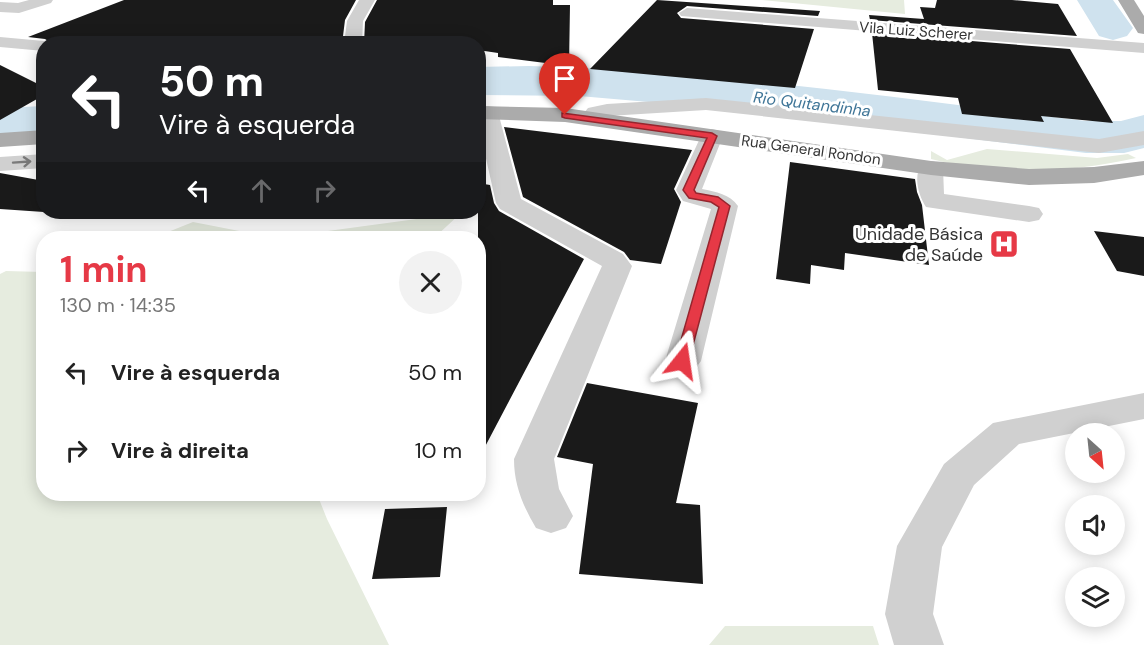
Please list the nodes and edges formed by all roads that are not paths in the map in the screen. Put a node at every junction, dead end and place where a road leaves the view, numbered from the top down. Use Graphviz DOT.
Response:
graph roads {
  1 [pos="45,0"];
  2 [pos="367,0"];
  3 [pos="1126,0"];
  4 [pos="0,7"];
  5 [pos="687,13"];
  6 [pos="1144,29"];
  7 [pos="354,36"];
  8 [pos="0,42"];
  9 [pos="36,45"];
  10 [pos="1144,48"];
  11 [pos="486,112"];
  12 [pos="590,119"];
  13 [pos="486,122"];
  14 [pos="712,136"];
  15 [pos="36,138"];
  16 [pos="1144,138"];
  17 [pos="0,140"];
  18 [pos="36,162"];
  19 [pos="0,164"];
  20 [pos="931,168"];
  21 [pos="1144,168"];
  22 [pos="1029,214"];
  23 [pos="682,361"];
  24 [pos="1144,406"];
  25 [pos="551,516"];
  26 [pos="919,645"];
  1 -- 4 [label="street"];
  2 -- 7 [label="street"];
  3 -- 6 [label="main road"];
  5 -- 10 [label="street, Vila Luiz Scherer"];
  8 -- 9 [label="street"];
  11 -- 12 [label="main road, Rua General Rondon"];
  12 -- 14 [label="main road, Rua General Rondon"];
  12 -- 16 [label="street"];
  13 -- 25 [label="street"];
  14 -- 20 [label="main road, Rua General Rondon"];
  14 -- 23 [label="street"];
  15 -- 17 [label="main road"];
  19 -- 18 [label="street, one-way"];
  20 -- 21 [label="main road, Rua General Rondon"];
  20 -- 22 [label="street"];
  24 -- 26 [label="street"];
}
